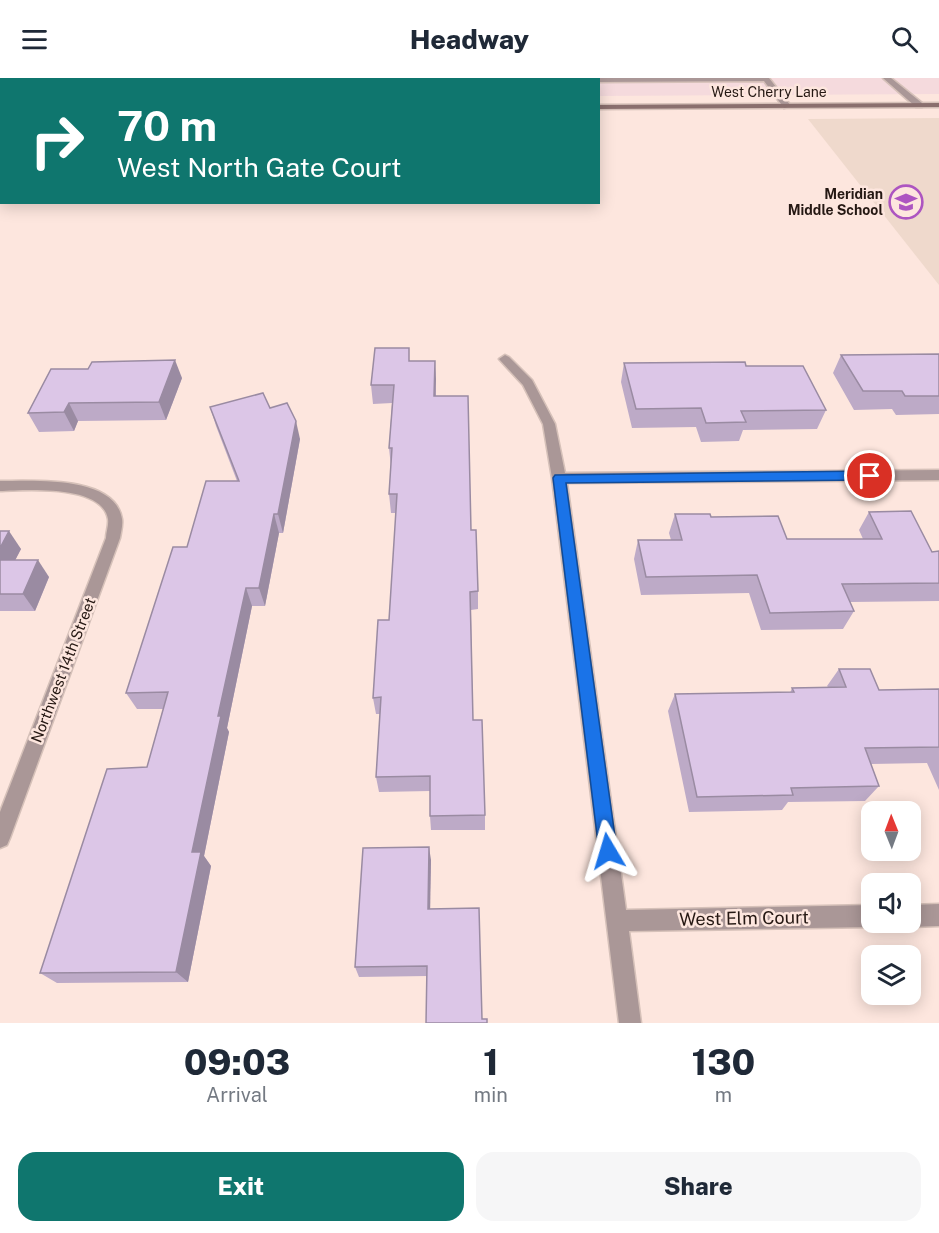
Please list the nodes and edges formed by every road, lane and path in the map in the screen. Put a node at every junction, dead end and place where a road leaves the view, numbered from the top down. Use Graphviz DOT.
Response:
graph roads {
  1 [pos="887,78"];
  2 [pos="690,79"];
  3 [pos="766,79"];
  4 [pos="600,80"];
  5 [pos="919,105"];
  6 [pos="939,105"];
  7 [pos="787,106"];
  8 [pos="600,107"];
  9 [pos="505,359"];
  10 [pos="939,475"];
  11 [pos="559,478"];
  12 [pos="0,486"];
  13 [pos="0,838"];
  14 [pos="939,915"];
  15 [pos="861,916"];
  16 [pos="921,916"];
  17 [pos="617,921"];
  18 [pos="630,1023"];
  1 -- 5 [label="street"];
  2 -- 3 [label="street"];
  2 -- 4 [label="street"];
  3 -- 7 [label="street"];
  5 -- 6 [label="main road, West Cherry Lane"];
  5 -- 7 [label="main road, West Cherry Lane"];
  7 -- 8 [label="main road, West Cherry Lane"];
  9 -- 11 [label="street"];
  10 -- 11 [label="street"];
  11 -- 17 [label="street"];
  12 -- 13 [label="street, Northwest 14th Street"];
  14 -- 16 [label="street"];
  15 -- 17 [label="street, West Elm Court"];
  17 -- 18 [label="street"];
}
